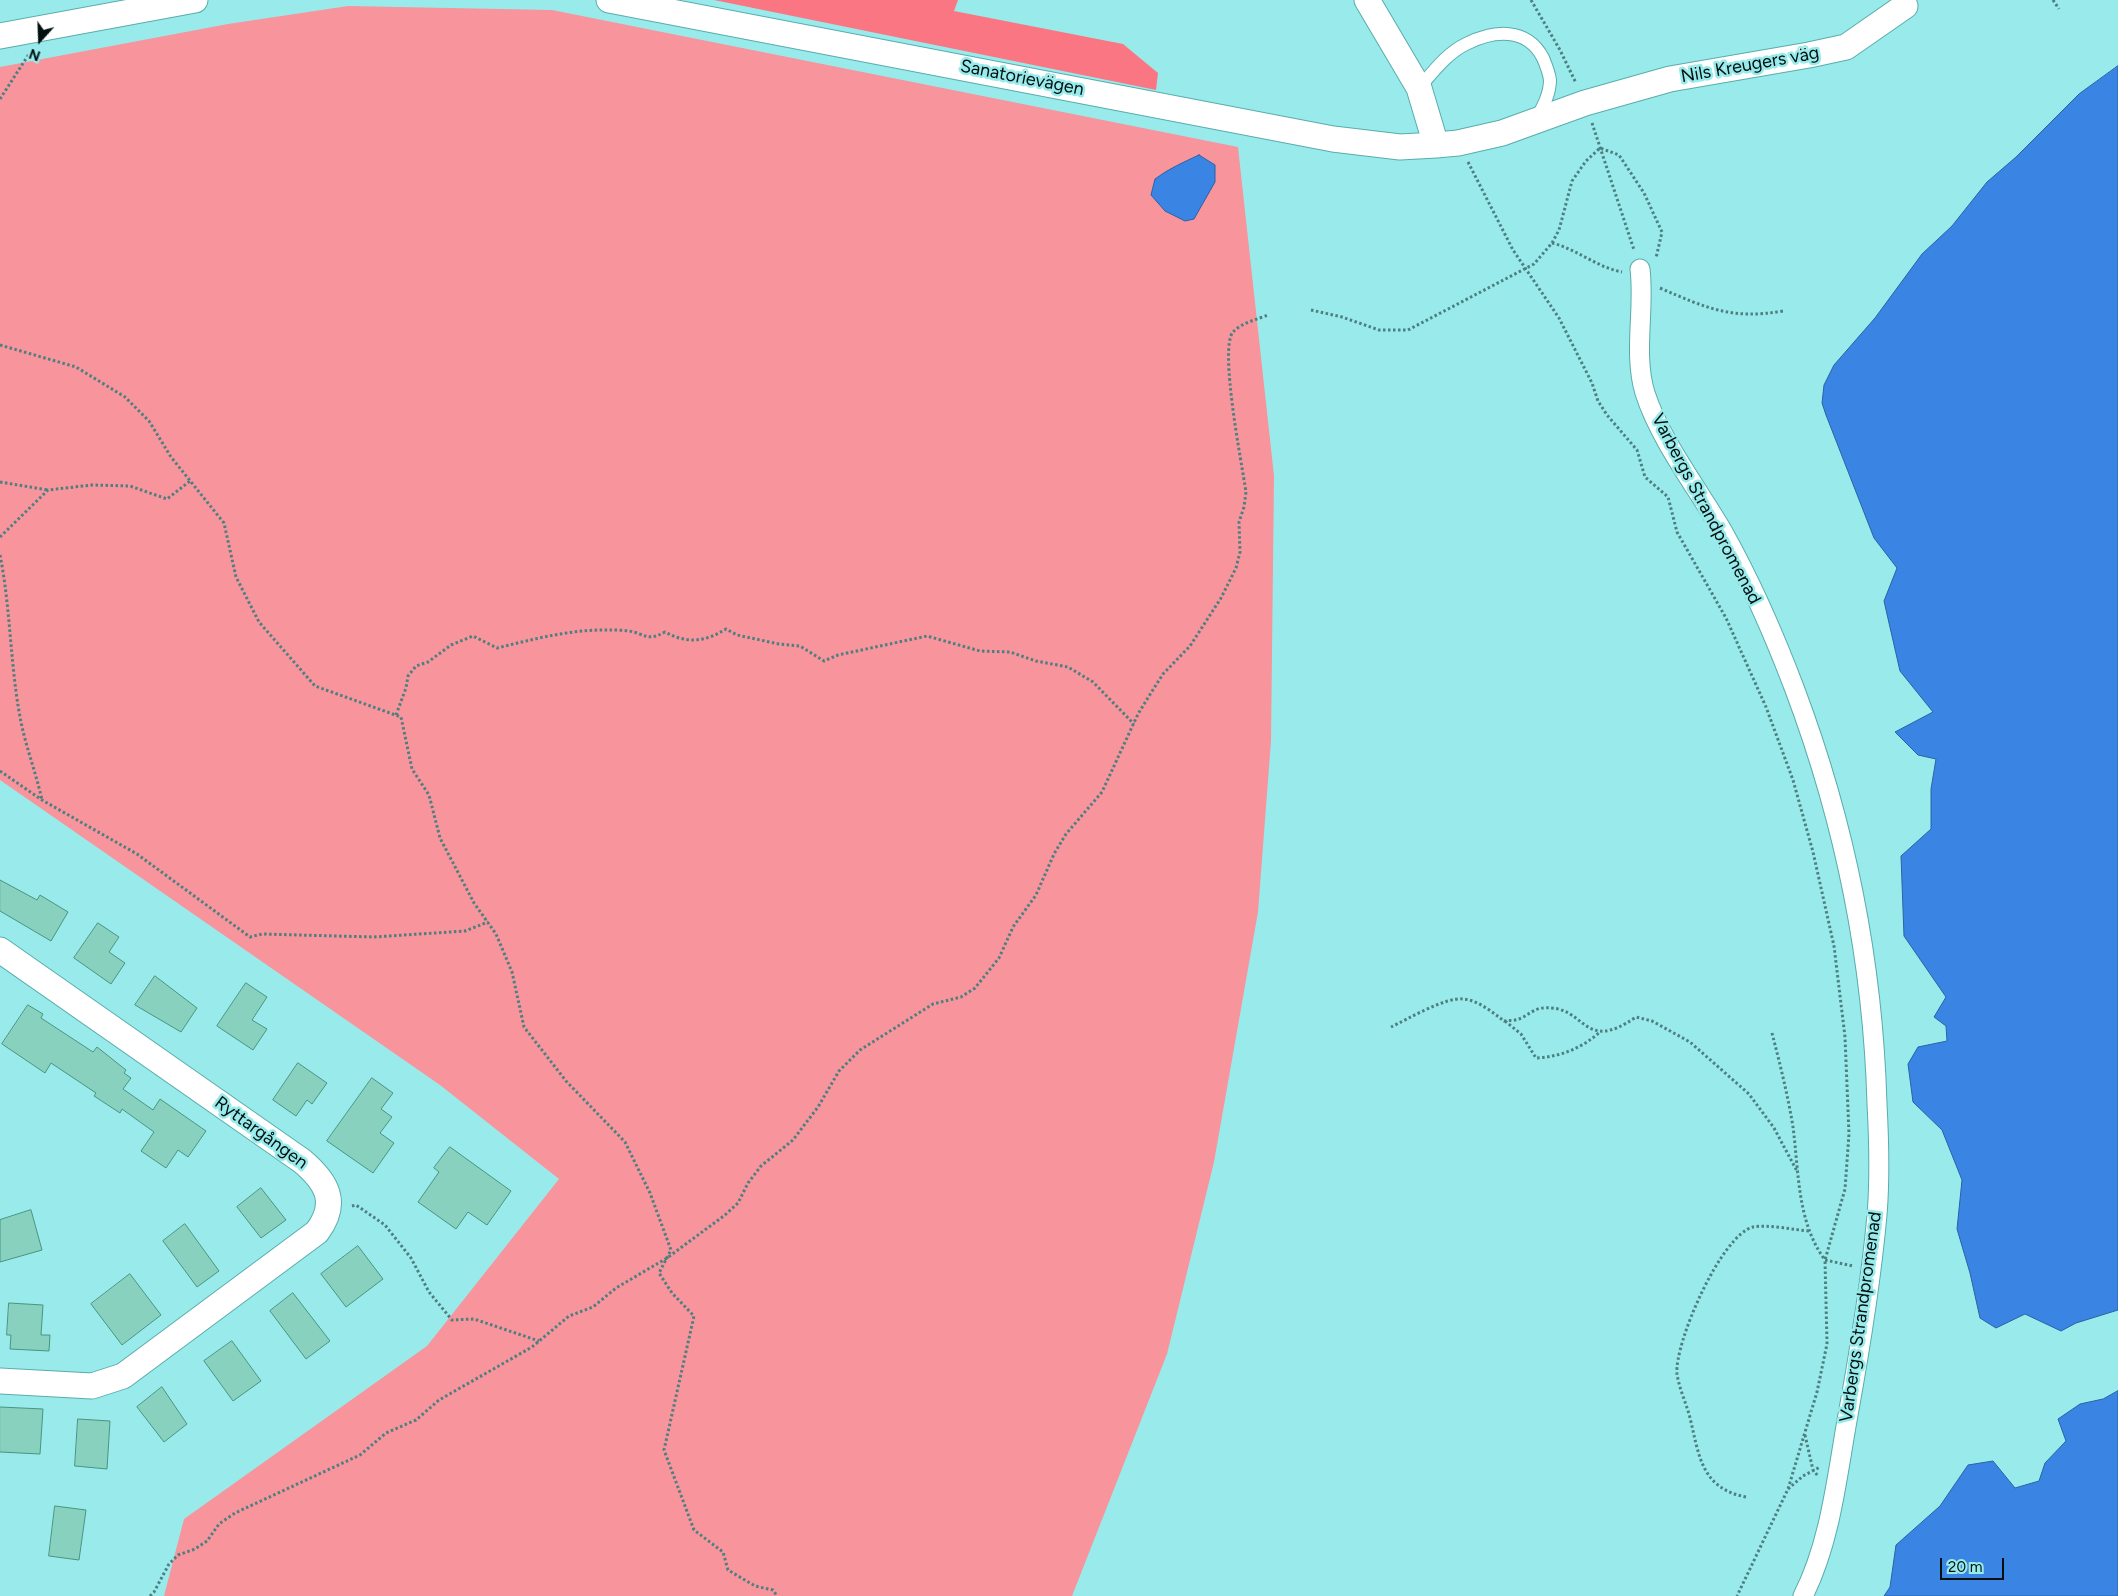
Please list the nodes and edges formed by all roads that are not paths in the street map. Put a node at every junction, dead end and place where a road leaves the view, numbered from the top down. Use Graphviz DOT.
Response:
graph roads {
  1 [pos="195,0"];
  2 [pos="609,0"];
  3 [pos="1367,0"];
  4 [pos="1903,2"];
  5 [pos="102,8"];
  6 [pos="0,36"];
  7 [pos="1418,88"];
  8 [pos="1585,103"];
  9 [pos="1536,120"];
  10 [pos="1447,144"];
  11 [pos="1641,274"];
  12 [pos="0,950"];
  13 [pos="0,1381"];
  14 [pos="1803,1596"];
  1 -- 5 [label="street"];
  2 -- 10 [label="street, Sanatorievägen"];
  3 -- 7 [label="street"];
  4 -- 8 [label="street, Nils Kreugers väg"];
  5 -- 6 [label="street"];
  7 -- 9 [label="lane"];
  7 -- 10 [label="street"];
  8 -- 9 [label="street, Sanatorievägen"];
  9 -- 10 [label="street, Sanatorievägen"];
  11 -- 14 [label="street, Varbergs Strandpromenad"];
  12 -- 13 [label="street, Ryttargången"];
}
